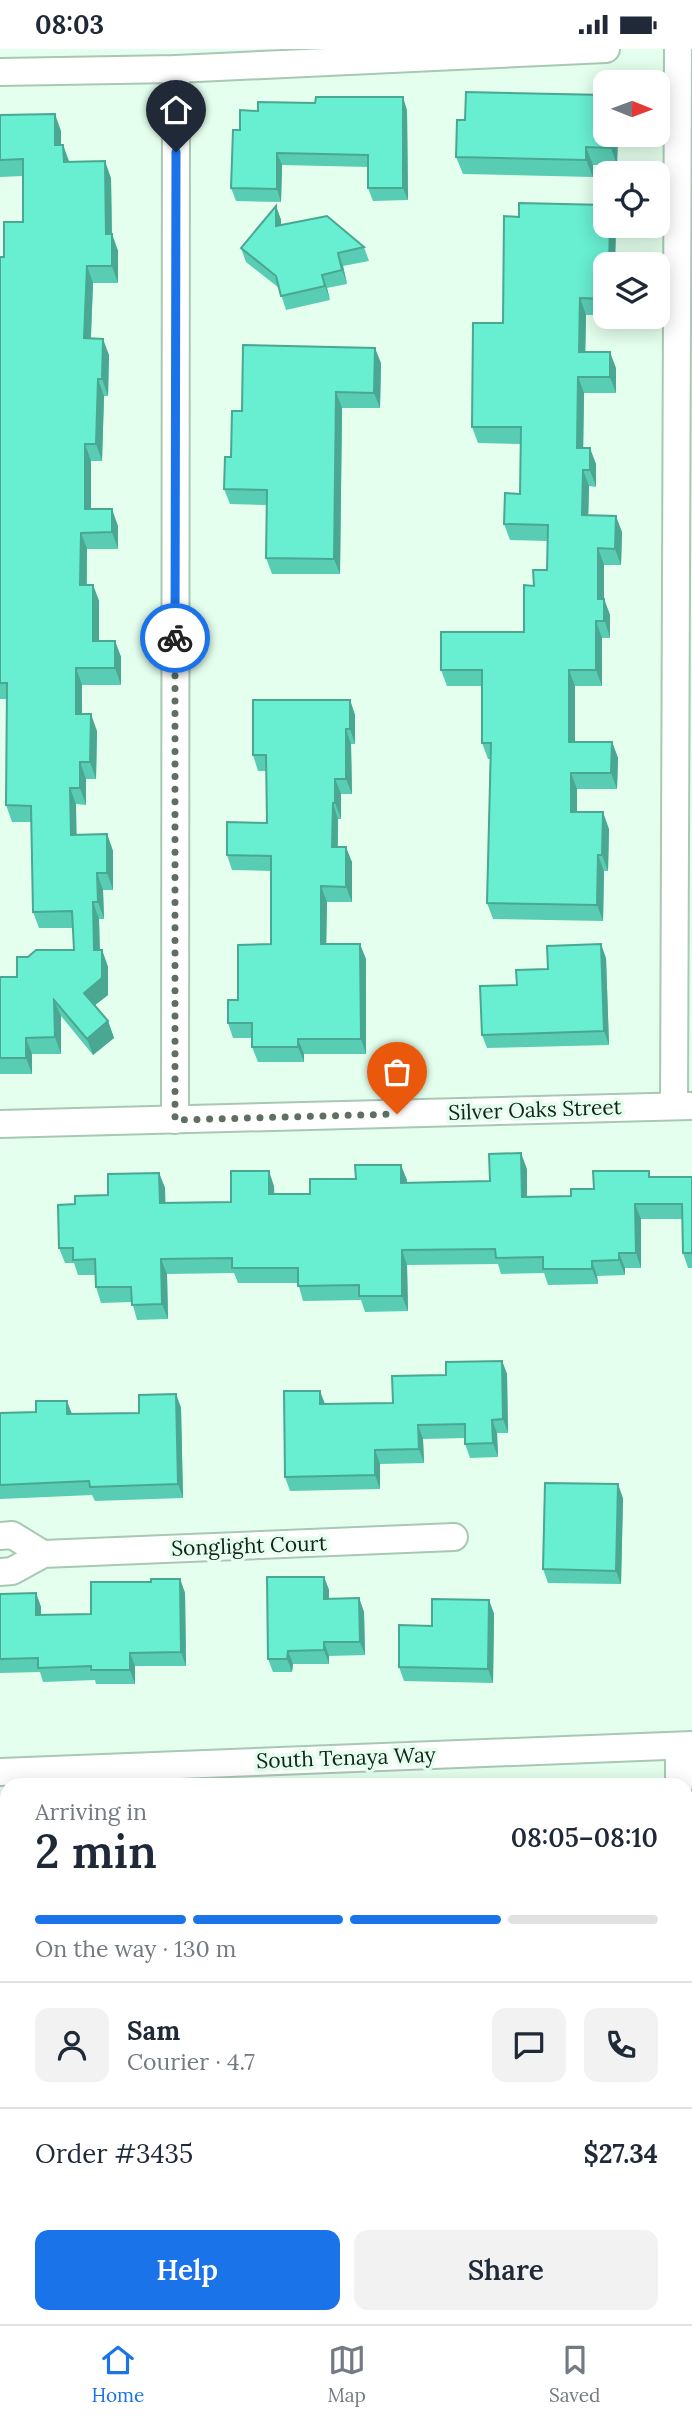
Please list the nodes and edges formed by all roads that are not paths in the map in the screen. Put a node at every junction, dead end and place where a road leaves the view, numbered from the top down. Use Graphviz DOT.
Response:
graph roads {
  1 [pos="607,49"];
  2 [pos="678,49"];
  3 [pos="176,69"];
  4 [pos="0,72"];
  5 [pos="683,1106"];
  6 [pos="175,1120"];
  7 [pos="0,1124"];
  8 [pos="0,1536"];
  9 [pos="454,1537"];
  10 [pos="43,1554"];
  11 [pos="0,1572"];
  12 [pos="686,1745"];
  13 [pos="0,1772"];
  14 [pos="680,1778"];
  1 -- 3 [label="street"];
  2 -- 5 [label="street"];
  3 -- 4 [label="street"];
  3 -- 6 [label="street"];
  5 -- 6 [label="street, Silver Oaks Street"];
  6 -- 7 [label="street, Silver Oaks Street"];
  8 -- 10 [label="street"];
  9 -- 10 [label="street, Songlight Court"];
  10 -- 11 [label="street, Songlight Court"];
  12 -- 13 [label="street, South Tenaya Way"];
  12 -- 14 [label="street"];
}
